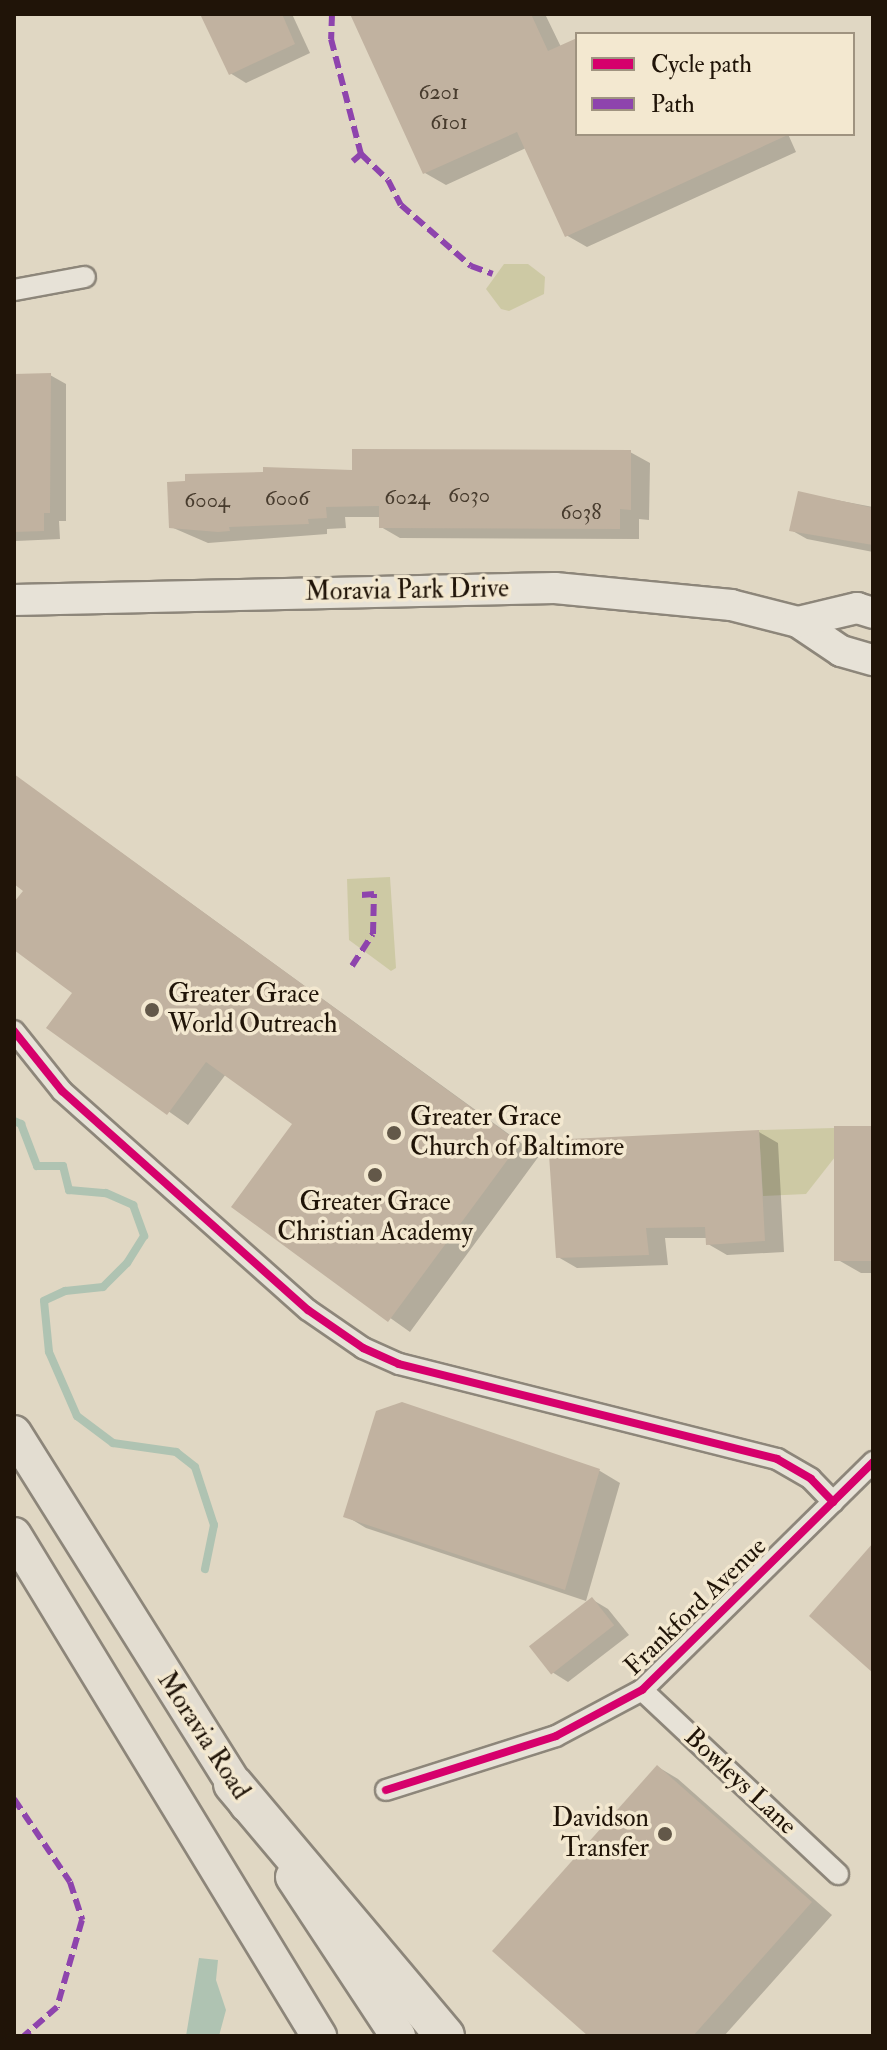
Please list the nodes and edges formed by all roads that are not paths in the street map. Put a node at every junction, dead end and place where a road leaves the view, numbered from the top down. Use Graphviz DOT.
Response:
graph roads {
  1 [pos="85,277"];
  2 [pos="14,290"];
  3 [pos="14,600"];
  4 [pos="873,613"];
  5 [pos="798,622"];
  6 [pos="873,660"];
  7 [pos="14,1031"];
  8 [pos="14,1433"];
  9 [pos="873,1462"];
  10 [pos="833,1502"];
  11 [pos="14,1535"];
  12 [pos="642,1690"];
  13 [pos="233,1784"];
  14 [pos="386,1790"];
  15 [pos="838,1874"];
  16 [pos="319,2036"];
  17 [pos="398,2036"];
  18 [pos="445,2036"];
  1 -- 2 [label="street"];
  3 -- 5 [label="main road, Moravia Park Drive"];
  4 -- 5 [label="main road, Moravia Park Drive"];
  5 -- 6 [label="main road, Moravia Park Drive"];
  7 -- 10 [label="street"];
  8 -- 13 [label="main road, Moravia Road"];
  9 -- 10 [label="street, Frankford Avenue"];
  10 -- 12 [label="street, Frankford Avenue"];
  11 -- 16 [label="main road, Moravia Road"];
  12 -- 14 [label="street, Frankford Avenue"];
  12 -- 15 [label="street, Bowleys Lane"];
  13 -- 17 [label="main road, Moravia Road"];
  13 -- 18 [label="highway"];
}
